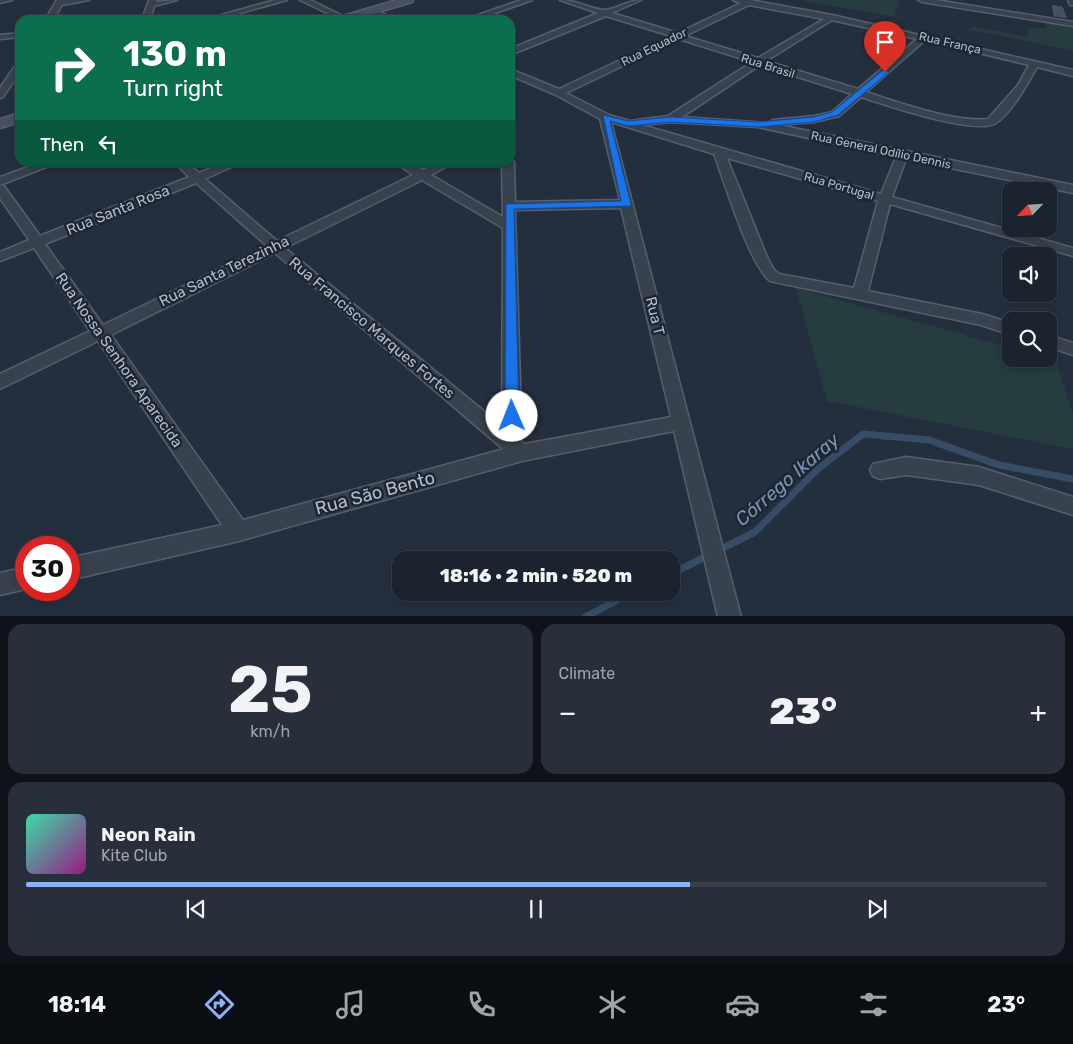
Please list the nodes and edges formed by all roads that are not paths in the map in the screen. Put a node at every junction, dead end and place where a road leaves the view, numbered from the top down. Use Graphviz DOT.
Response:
graph roads {
  1 [pos="8,0"];
  2 [pos="85,0"];
  3 [pos="173,0"];
  4 [pos="283,0"];
  5 [pos="304,0"];
  6 [pos="408,0"];
  7 [pos="528,0"];
  8 [pos="564,0"];
  9 [pos="637,0"];
  10 [pos="737,0"];
  11 [pos="922,0"];
  12 [pos="0,1"];
  13 [pos="61,1"];
  14 [pos="749,2"];
  15 [pos="152,3"];
  16 [pos="371,11"];
  17 [pos="606,13"];
  18 [pos="52,15"];
  19 [pos="148,15"];
  20 [pos="226,15"];
  21 [pos="335,15"];
  22 [pos="357,15"];
  23 [pos="380,15"];
  24 [pos="483,15"];
  25 [pos="832,18"];
  26 [pos="1073,24"];
  27 [pos="15,36"];
  28 [pos="676,36"];
  29 [pos="0,37"];
  30 [pos="924,37"];
  31 [pos="515,50"];
  32 [pos="758,62"];
  33 [pos="1034,63"];
  34 [pos="15,72"];
  35 [pos="1073,72"];
  36 [pos="515,74"];
  37 [pos="559,93"];
  38 [pos="859,94"];
  39 [pos="0,95"];
  40 [pos="15,112"];
  41 [pos="0,114"];
  42 [pos="606,117"];
  43 [pos="671,119"];
  44 [pos="15,120"];
  45 [pos="0,124"];
  46 [pos="628,124"];
  47 [pos="758,124"];
  48 [pos="719,152"];
  49 [pos="902,155"];
  50 [pos="40,167"];
  51 [pos="185,167"];
  52 [pos="224,167"];
  53 [pos="408,167"];
  54 [pos="437,167"];
  55 [pos="508,167"];
  56 [pos="420,175"];
  57 [pos="197,178"];
  58 [pos="0,181"];
  59 [pos="0,189"];
  60 [pos="1073,189"];
  61 [pos="885,199"];
  62 [pos="626,204"];
  63 [pos="510,206"];
  64 [pos="510,227"];
  65 [pos="37,242"];
  66 [pos="275,246"];
  67 [pos="1073,252"];
  68 [pos="0,257"];
  69 [pos="860,294"];
  70 [pos="1002,326"];
  71 [pos="99,333"];
  72 [pos="1057,344"];
  73 [pos="1073,349"];
  74 [pos="0,382"];
  75 [pos="682,422"];
  76 [pos="516,448"];
  77 [pos="880,470"];
  78 [pos="1073,506"];
  79 [pos="239,531"];
  80 [pos="80,567"];
  81 [pos="15,581"];
  82 [pos="0,584"];
  83 [pos="730,616"];
  1 -- 12 [label="street"];
  2 -- 13 [label="street"];
  3 -- 15 [label="street"];
  4 -- 20 [label="street"];
  5 -- 21 [label="street"];
  6 -- 16 [label="main road"];
  7 -- 24 [label="street"];
  8 -- 17 [label="street, Rua Brasil"];
  9 -- 17 [label="street"];
  10 -- 14 [label="street, Rua França"];
  11 -- 26 [label="street"];
  13 -- 18 [label="street"];
  14 -- 25 [label="street, Rua França"];
  14 -- 28 [label="street, Rua Equador"];
  15 -- 19 [label="street"];
  16 -- 22 [label="main road"];
  16 -- 23 [label="street"];
  17 -- 28 [label="street, Rua Brasil"];
  17 -- 31 [label="street"];
  25 -- 30 [label="street, Rua França"];
  25 -- 32 [label="street"];
  27 -- 29 [label="street"];
  28 -- 32 [label="street, Rua Brasil"];
  28 -- 37 [label="street, Rua Equador"];
  30 -- 33 [label="street, Rua França"];
  30 -- 38 [label="street"];
  32 -- 38 [label="street, Rua Brasil"];
  32 -- 43 [label="street"];
  33 -- 35 [label="street, Rua França"];
  33 -- 38 [label="street, Rua Brasil"];
  34 -- 39 [label="street"];
  36 -- 37 [label="street"];
  37 -- 42 [label="street"];
  38 -- 47 [label="street"];
  40 -- 41 [label="main road"];
  42 -- 46 [label="street, Rua Portugal"];
  42 -- 62 [label="street, Rua T"];
  43 -- 46 [label="street, Rua General Odílio Dennis"];
  43 -- 47 [label="street, Rua General Odílio Dennis"];
  44 -- 45 [label="main road"];
  46 -- 48 [label="street, Rua Portugal"];
  47 -- 49 [label="street, Rua General Odílio Dennis"];
  48 -- 61 [label="street, Rua Portugal"];
  48 -- 69 [label="street"];
  49 -- 60 [label="street, Rua General Odílio Dennis"];
  49 -- 61 [label="street"];
  50 -- 58 [label="street"];
  51 -- 57 [label="street, Rua Francisco Marques Fortes"];
  52 -- 57 [label="street, Rua Santa Rosa"];
  53 -- 56 [label="street"];
  54 -- 56 [label="street, Rua Santa Terezinha"];
  55 -- 63 [label="street"];
  56 -- 64 [label="street"];
  56 -- 66 [label="street, Rua Santa Terezinha"];
  57 -- 65 [label="street, Rua Santa Rosa"];
  57 -- 66 [label="street, Rua Francisco Marques Fortes"];
  59 -- 65 [label="street, Rua Nossa Senhora Aparecida"];
  61 -- 67 [label="street, Rua Portugal"];
  61 -- 69 [label="street"];
  62 -- 63 [label="street"];
  62 -- 75 [label="street, Rua T"];
  63 -- 64 [label="street"];
  64 -- 76 [label="street"];
  65 -- 68 [label="street, Rua Santa Rosa"];
  65 -- 71 [label="street, Rua Nossa Senhora Aparecida"];
  66 -- 71 [label="street, Rua Santa Terezinha"];
  66 -- 76 [label="street, Rua Francisco Marques Fortes"];
  69 -- 70 [label="street"];
  71 -- 74 [label="street, Rua Santa Terezinha"];
  71 -- 79 [label="street, Rua Nossa Senhora Aparecida"];
  72 -- 73 [label="street"];
  75 -- 76 [label="street, Rua São Bento"];
  75 -- 83 [label="street, Rua T"];
  76 -- 79 [label="street, Rua São Bento"];
  77 -- 78 [label="street"];
  79 -- 80 [label="street, Rua São Bento"];
  81 -- 82 [label="street"];
}
